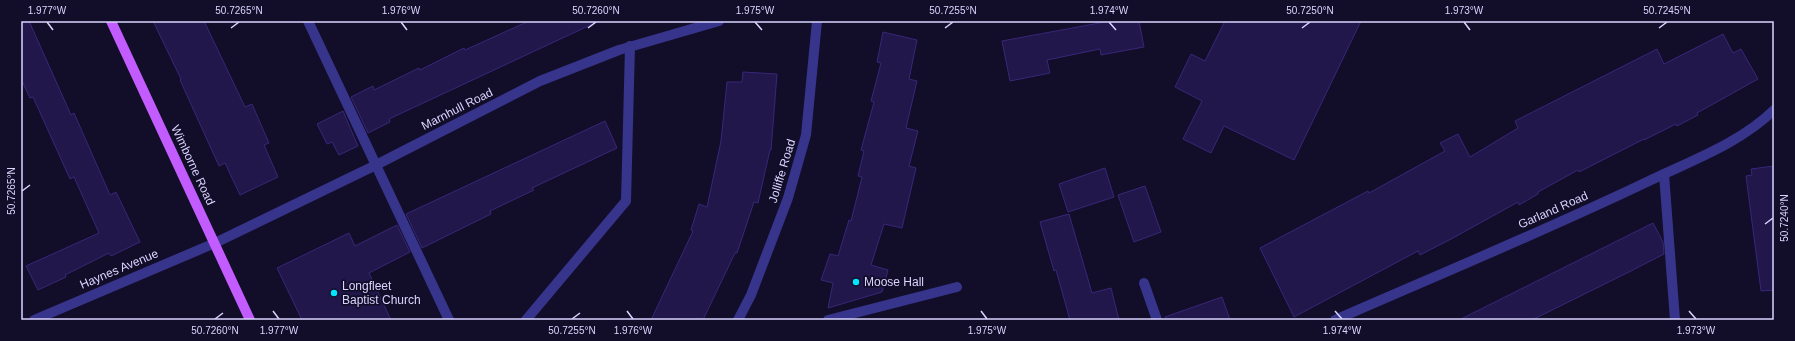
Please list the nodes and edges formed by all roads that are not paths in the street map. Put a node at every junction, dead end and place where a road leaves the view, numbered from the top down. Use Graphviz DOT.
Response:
graph roads {
  1 [pos="111,21"];
  2 [pos="308,21"];
  3 [pos="719,21"];
  4 [pos="817,21"];
  5 [pos="630,46"];
  6 [pos="1772,115"];
  7 [pos="376,165"];
  8 [pos="1664,174"];
  9 [pos="215,243"];
  10 [pos="1144,284"];
  11 [pos="957,287"];
  12 [pos="34,320"];
  13 [pos="250,320"];
  14 [pos="449,320"];
  15 [pos="526,320"];
  16 [pos="738,320"];
  17 [pos="828,320"];
  18 [pos="1157,320"];
  19 [pos="1335,320"];
  20 [pos="1675,320"];
  1 -- 9 [label="main road, Wimborne Road"];
  2 -- 7 [label="street"];
  3 -- 5 [label="street, Marnhull Road"];
  4 -- 16 [label="street, Jolliffe Road"];
  5 -- 7 [label="street, Marnhull Road"];
  5 -- 15 [label="street"];
  6 -- 8 [label="street, Garland Road"];
  7 -- 9 [label="street, Marnhull Road"];
  7 -- 14 [label="street"];
  8 -- 19 [label="street, Garland Road"];
  8 -- 20 [label="street"];
  9 -- 12 [label="street, Haynes Avenue"];
  9 -- 13 [label="main road, Wimborne Road"];
  10 -- 18 [label="street"];
  11 -- 17 [label="street"];
}
